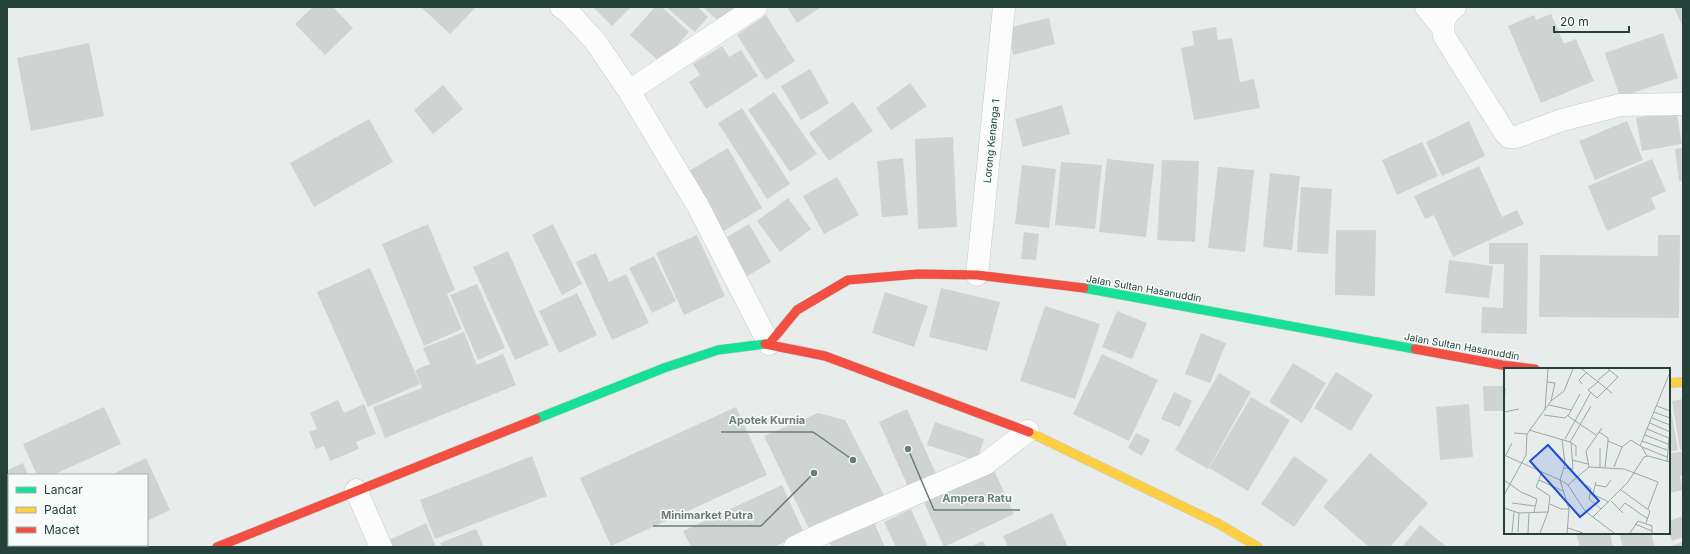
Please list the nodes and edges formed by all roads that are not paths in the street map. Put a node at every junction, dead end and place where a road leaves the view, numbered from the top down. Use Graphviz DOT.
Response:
graph roads {
  1 [pos="561,7"];
  2 [pos="756,7"];
  3 [pos="1004,7"];
  4 [pos="1426,7"];
  5 [pos="1456,7"];
  6 [pos="1443,28"];
  7 [pos="629,91"];
  8 [pos="1683,104"];
  9 [pos="977,275"];
  10 [pos="769,344"];
  11 [pos="1526,368"];
  12 [pos="1683,382"];
  13 [pos="1670,383"];
  14 [pos="1028,431"];
  15 [pos="356,490"];
  16 [pos="217,547"];
  17 [pos="381,547"];
  18 [pos="795,547"];
  19 [pos="1258,547"];
  1 -- 7 [label="street"];
  2 -- 7 [label="street"];
  3 -- 9 [label="street, Lorong Kenanga 1"];
  4 -- 6 [label="street"];
  5 -- 6 [label="street"];
  6 -- 8 [label="street"];
  7 -- 10 [label="street"];
  9 -- 10 [label="main road, Jalan Sultan Hasanuddin"];
  9 -- 11 [label="main road, Jalan Sultan Hasanuddin"];
  10 -- 14 [label="main road"];
  10 -- 15 [label="main road"];
  12 -- 13 [label="main road"];
  14 -- 18 [label="street"];
  14 -- 19 [label="main road"];
  15 -- 16 [label="main road"];
  15 -- 17 [label="street"];
}
